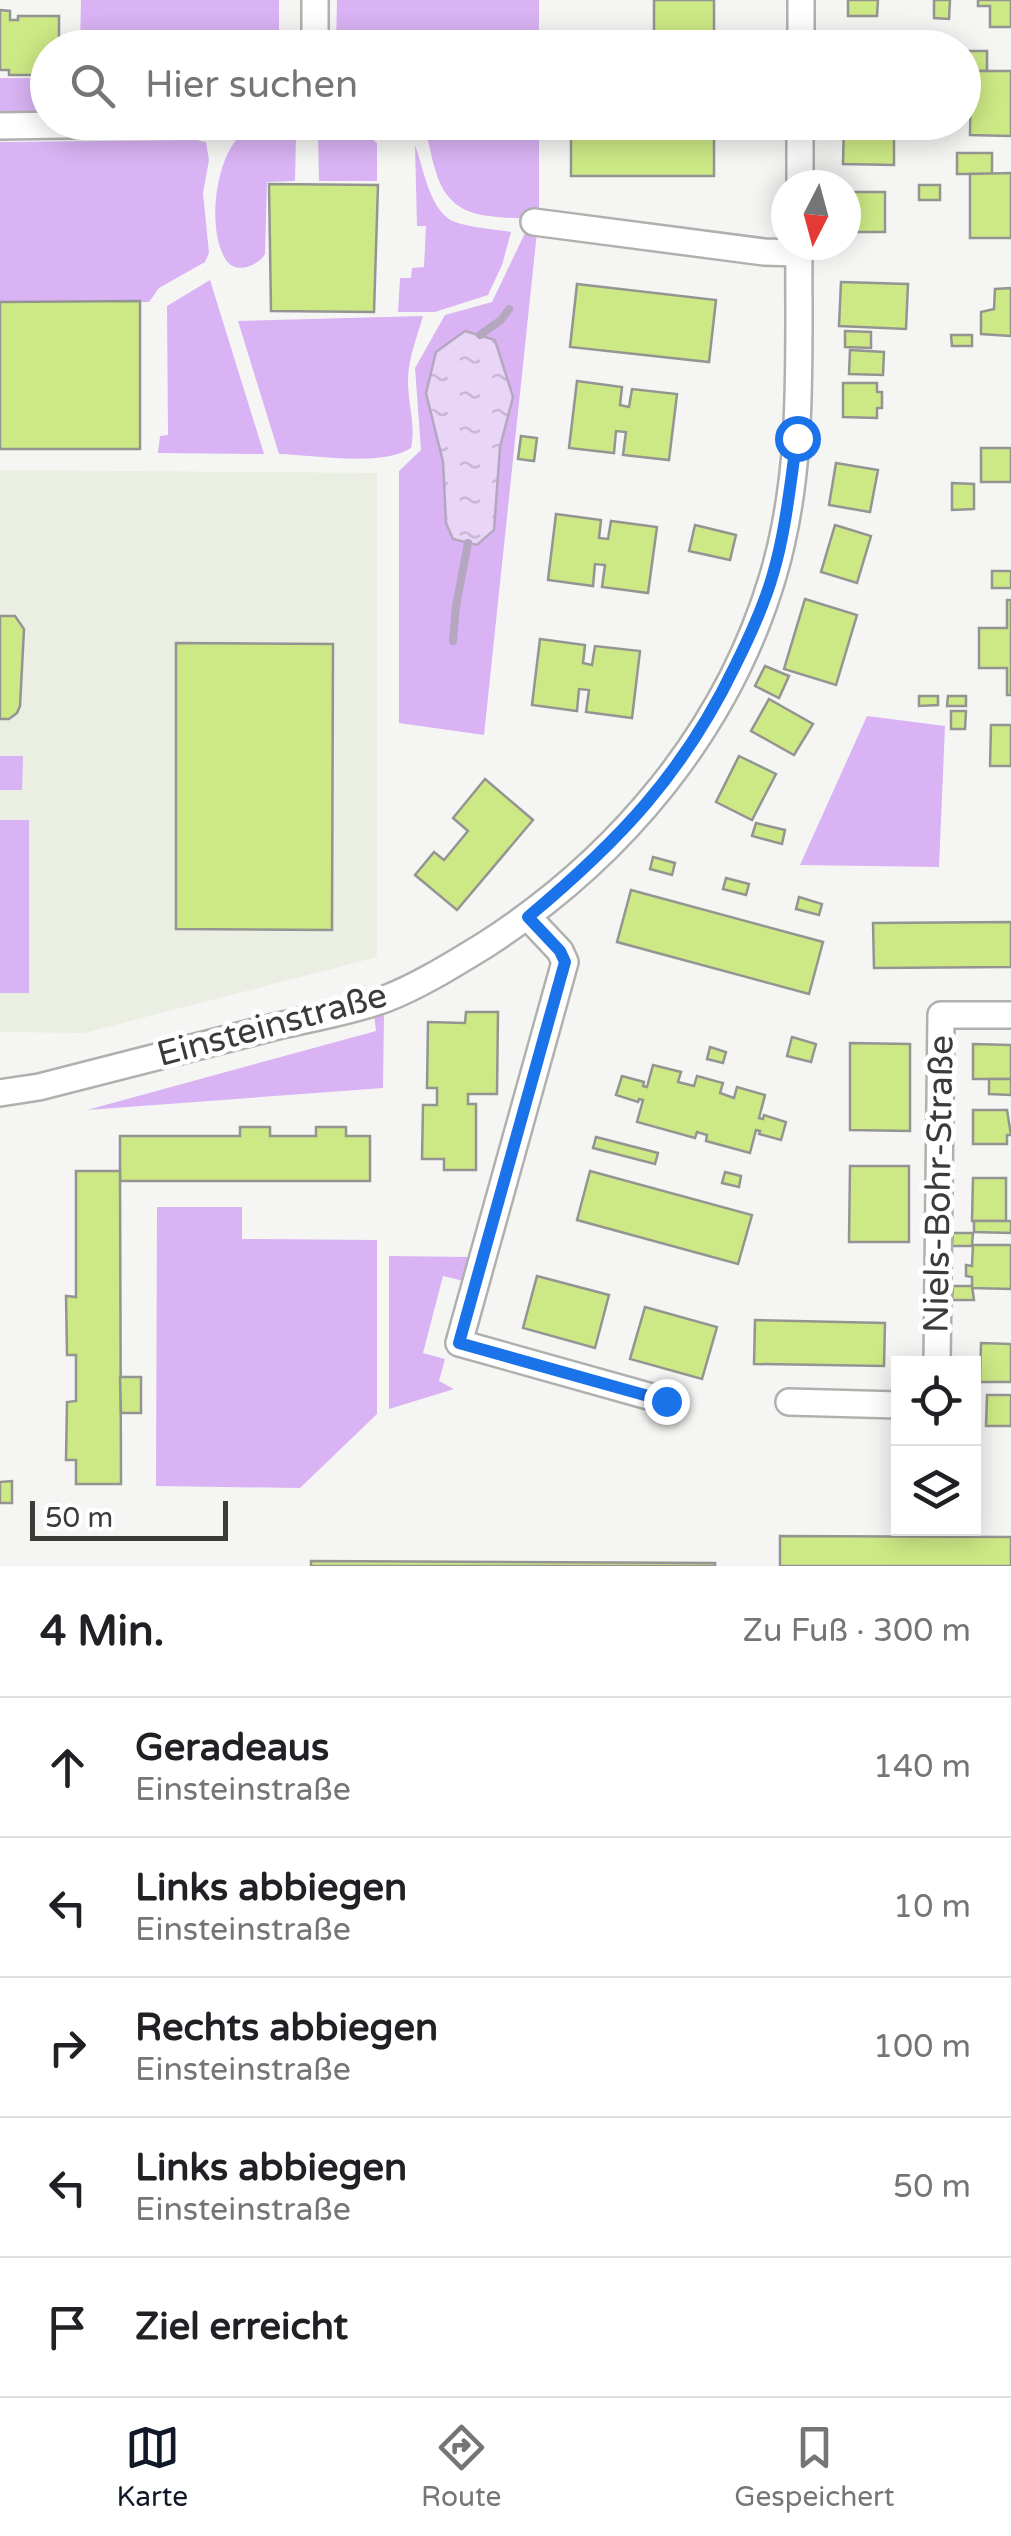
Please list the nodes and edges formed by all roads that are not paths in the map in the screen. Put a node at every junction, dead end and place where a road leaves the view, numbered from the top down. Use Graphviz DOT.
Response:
graph roads {
  1 [pos="315,0"];
  2 [pos="801,0"];
  3 [pos="315,30"];
  4 [pos="801,30"];
  5 [pos="0,126"];
  6 [pos="30,126"];
  7 [pos="800,140"];
  8 [pos="800,170"];
  9 [pos="534,222"];
  10 [pos="771,251"];
  11 [pos="799,260"];
  12 [pos="528,917"];
  13 [pos="1011,1014"];
  14 [pos="0,1093"];
  15 [pos="938,1356"];
  16 [pos="666,1401"];
  17 [pos="790,1402"];
  18 [pos="891,1405"];
  1 -- 3 [label="street"];
  2 -- 4 [label="street"];
  5 -- 6 [label="street"];
  7 -- 8 [label="street"];
  9 -- 10 [label="street, Einsteinstraße"];
  11 -- 12 [label="street, Einsteinstraße"];
  12 -- 14 [label="street, Einsteinstraße"];
  12 -- 16 [label="street"];
  13 -- 15 [label="street, Niels-Bohr-Straße"];
  17 -- 18 [label="street"];
}
